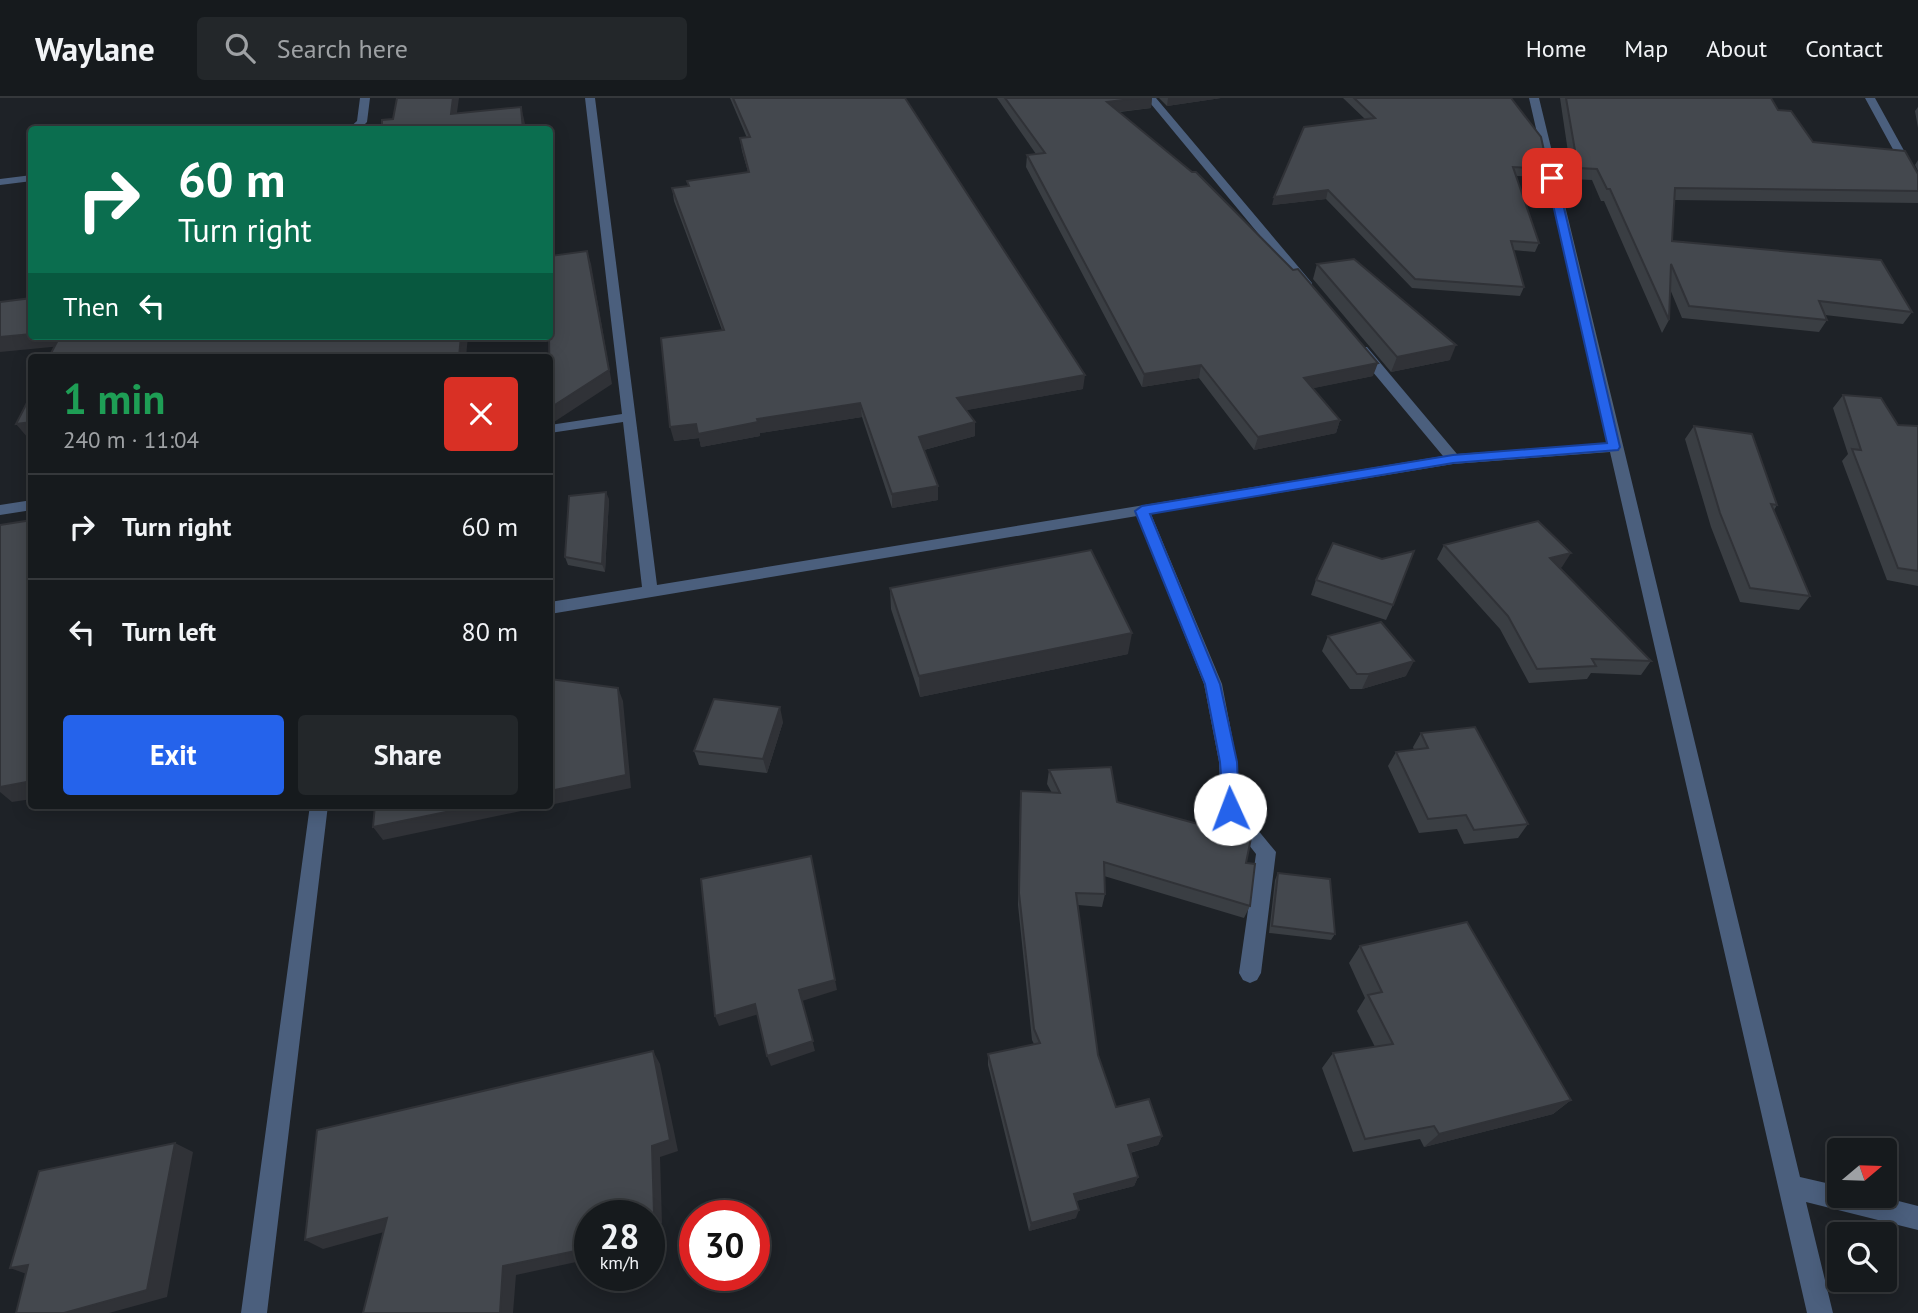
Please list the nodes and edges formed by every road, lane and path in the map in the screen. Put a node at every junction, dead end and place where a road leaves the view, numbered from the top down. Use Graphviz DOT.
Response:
graph roads {
  1 [pos="365,98"];
  2 [pos="590,98"];
  3 [pos="1151,98"];
  4 [pos="1534,98"];
  5 [pos="1870,98"];
  6 [pos="356,126"];
  7 [pos="28,178"];
  8 [pos="0,182"];
  9 [pos="1918,187"];
  10 [pos="1320,300"];
  11 [pos="1355,342"];
  12 [pos="631,417"];
  13 [pos="553,429"];
  14 [pos="1614,447"];
  15 [pos="1453,459"];
  16 [pos="28,506"];
  17 [pos="0,510"];
  18 [pos="1142,511"];
  19 [pos="650,590"];
  20 [pos="553,607"];
  21 [pos="318,809"];
  22 [pos="1250,973"];
  23 [pos="1789,1186"];
  24 [pos="1918,1218"];
  25 [pos="254,1313"];
  26 [pos="1820,1313"];
  1 -- 6 [label="street"];
  2 -- 12 [label="street"];
  3 -- 10 [label="street"];
  4 -- 14 [label="street"];
  5 -- 9 [label="street"];
  7 -- 8 [label="street"];
  11 -- 15 [label="street"];
  12 -- 13 [label="street"];
  12 -- 19 [label="street"];
  14 -- 15 [label="street"];
  14 -- 23 [label="street"];
  15 -- 18 [label="street"];
  16 -- 17 [label="street"];
  18 -- 19 [label="street"];
  18 -- 22 [label="street"];
  19 -- 20 [label="street"];
  21 -- 25 [label="street"];
  23 -- 24 [label="street"];
  23 -- 26 [label="street"];
}
